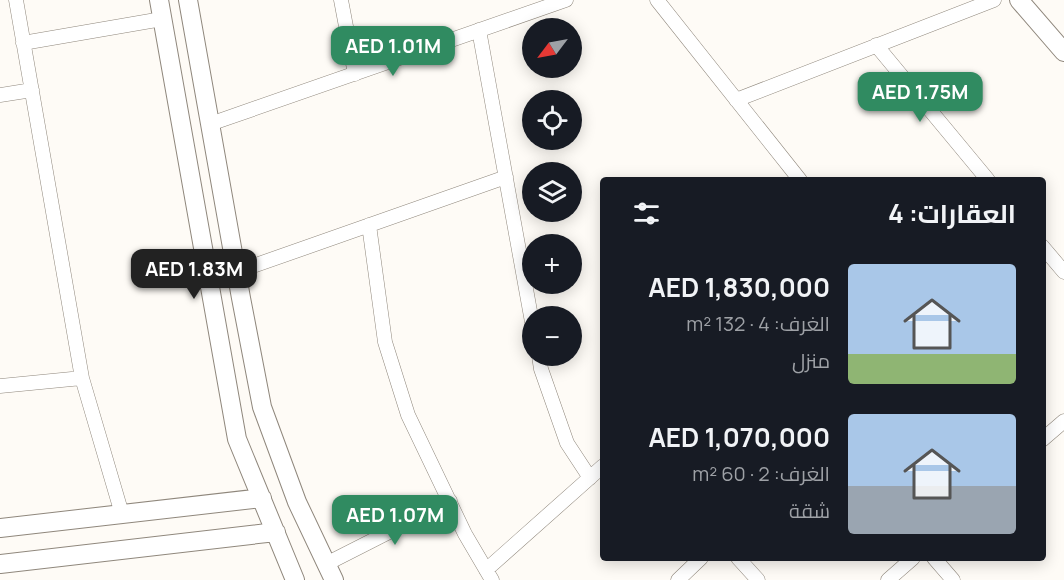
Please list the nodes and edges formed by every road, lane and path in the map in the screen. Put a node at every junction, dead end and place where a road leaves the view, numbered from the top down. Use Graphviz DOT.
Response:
graph roads {
  1 [pos="16,0"];
  2 [pos="159,0"];
  3 [pos="188,0"];
  4 [pos="341,0"];
  5 [pos="566,0"];
  6 [pos="657,0"];
  7 [pos="994,0"];
  8 [pos="1019,0"];
  9 [pos="162,19"];
  10 [pos="479,30"];
  11 [pos="23,43"];
  12 [pos="876,45"];
  13 [pos="1064,52"];
  14 [pos="355,74"];
  15 [pos="32,90"];
  16 [pos="0,95"];
  17 [pos="736,100"];
  18 [pos="210,124"];
  19 [pos="506,177"];
  20 [pos="798,177"];
  21 [pos="986,177"];
  22 [pos="369,225"];
  23 [pos="1046,251"];
  24 [pos="236,272"];
  25 [pos="1064,272"];
  26 [pos="529,306"];
  27 [pos="541,366"];
  28 [pos="82,378"];
  29 [pos="0,386"];
  30 [pos="1064,421"];
  31 [pos="1046,437"];
  32 [pos="600,469"];
  33 [pos="590,478"];
  34 [pos="262,498"];
  35 [pos="450,501"];
  36 [pos="122,514"];
  37 [pos="0,528"];
  38 [pos="276,532"];
  39 [pos="698,561"];
  40 [pos="741,561"];
  41 [pos="910,561"];
  42 [pos="937,561"];
  43 [pos="0,564"];
  44 [pos="330,572"];
  45 [pos="489,575"];
  46 [pos="295,580"];
  47 [pos="678,580"];
  48 [pos="758,580"];
  49 [pos="888,580"];
  50 [pos="953,580"];
  1 -- 11 [label="street"];
  2 -- 9 [label="street"];
  3 -- 18 [label="street"];
  4 -- 14 [label="street"];
  5 -- 10 [label="street"];
  6 -- 17 [label="street"];
  7 -- 12 [label="street"];
  8 -- 13 [label="street"];
  9 -- 11 [label="street"];
  9 -- 34 [label="street"];
  10 -- 14 [label="street"];
  10 -- 19 [label="street"];
  11 -- 15 [label="street"];
  12 -- 17 [label="street"];
  12 -- 21 [label="street"];
  14 -- 18 [label="street"];
  15 -- 16 [label="street"];
  15 -- 28 [label="street"];
  17 -- 20 [label="street"];
  18 -- 24 [label="street"];
  19 -- 22 [label="street"];
  19 -- 26 [label="street"];
  22 -- 24 [label="street"];
  22 -- 35 [label="street"];
  23 -- 25 [label="street"];
  24 -- 44 [label="street"];
  27 -- 33 [label="street"];
  28 -- 29 [label="street"];
  28 -- 36 [label="street"];
  30 -- 31 [label="street"];
  32 -- 33 [label="street"];
  33 -- 45 [label="street"];
  34 -- 36 [label="street"];
  34 -- 38 [label="street"];
  35 -- 44 [label="street"];
  35 -- 45 [label="street"];
  36 -- 37 [label="street"];
  38 -- 43 [label="street"];
  38 -- 46 [label="street"];
  39 -- 47 [label="street"];
  40 -- 48 [label="street"];
  41 -- 49 [label="street"];
  42 -- 50 [label="street"];
}
